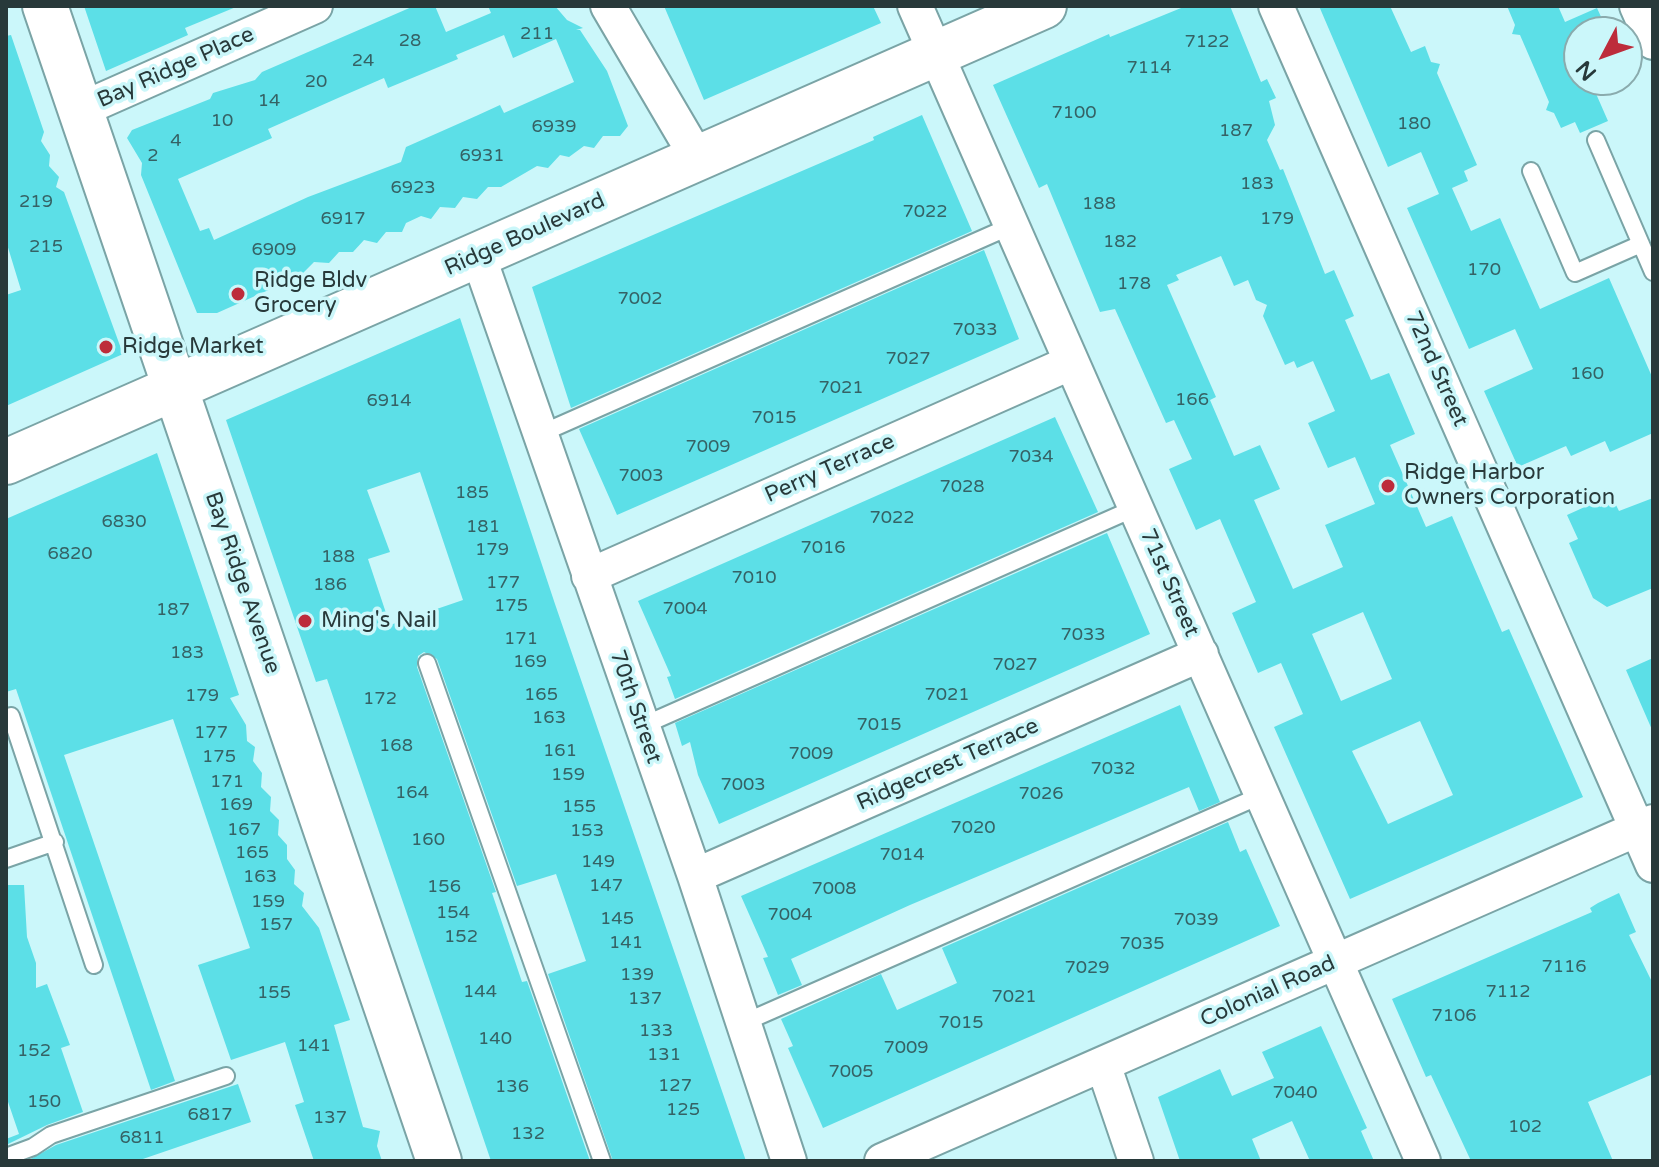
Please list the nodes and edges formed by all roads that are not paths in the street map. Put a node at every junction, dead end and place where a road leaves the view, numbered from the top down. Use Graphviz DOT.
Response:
graph roads {
  1 [pos="45,6"];
  2 [pos="315,6"];
  3 [pos="608,6"];
  4 [pos="915,6"];
  5 [pos="1044,6"];
  6 [pos="1276,6"];
  7 [pos="1637,6"];
  8 [pos="1653,42"];
  9 [pos="935,54"];
  10 [pos="80,110"];
  11 [pos="1596,140"];
  12 [pos="698,159"];
  13 [pos="1531,171"];
  14 [pos="1011,226"];
  15 [pos="1641,244"];
  16 [pos="478,255"];
  17 [pos="1653,272"];
  18 [pos="1070,363"];
  19 [pos="175,388"];
  20 [pos="540,434"];
  21 [pos="6,462"];
  22 [pos="1135,508"];
  23 [pos="589,576"];
  24 [pos="1201,654"];
  25 [pos="427,663"];
  26 [pos="11,716"];
  27 [pos="642,726"];
  28 [pos="1262,795"];
  29 [pos="1645,826"];
  30 [pos="55,842"];
  31 [pos="6,859"];
  32 [pos="1653,865"];
  33 [pos="695,876"];
  34 [pos="1336,962"];
  35 [pos="94,965"];
  36 [pos="743,1023"];
  37 [pos="1103,1064"];
  38 [pos="226,1076"];
  39 [pos="6,1157"];
  40 [pos="439,1161"];
  41 [pos="602,1161"];
  42 [pos="789,1161"];
  43 [pos="882,1161"];
  44 [pos="1136,1161"];
  45 [pos="1423,1161"];
  1 -- 10 [label="street, Bay Ridge Avenue"];
  2 -- 10 [label="street, Bay Ridge Place"];
  3 -- 12 [label="street"];
  4 -- 9 [label="street, 71st Street"];
  5 -- 9 [label="street, Ridge Boulevard"];
  6 -- 29 [label="street, 72nd Street"];
  7 -- 8 [label="street"];
  9 -- 12 [label="street, Ridge Boulevard"];
  9 -- 14 [label="street, 71st Street"];
  10 -- 19 [label="street, Bay Ridge Avenue"];
  11 -- 15 [label="lane"];
  12 -- 16 [label="street, Ridge Boulevard"];
  13 -- 15 [label="lane"];
  14 -- 18 [label="street, 71st Street"];
  14 -- 20 [label="lane"];
  15 -- 17 [label="lane"];
  16 -- 19 [label="street, Ridge Boulevard"];
  16 -- 20 [label="street, 70th Street"];
  18 -- 22 [label="street, 71st Street"];
  18 -- 23 [label="street, Perry Terrace"];
  19 -- 21 [label="street, Ridge Boulevard"];
  19 -- 40 [label="street, Bay Ridge Avenue"];
  20 -- 23 [label="street, 70th Street"];
  22 -- 24 [label="street, 71st Street"];
  22 -- 27 [label="lane"];
  23 -- 27 [label="street, 70th Street"];
  24 -- 28 [label="street, 71st Street"];
  24 -- 33 [label="street, Ridgecrest Terrace"];
  25 -- 41 [label="lane"];
  26 -- 30 [label="lane"];
  27 -- 33 [label="street, 70th Street"];
  28 -- 34 [label="street, 71st Street"];
  28 -- 36 [label="lane"];
  29 -- 32 [label="street, 72nd Street"];
  29 -- 34 [label="street, Colonial Road"];
  30 -- 31 [label="lane"];
  30 -- 35 [label="lane"];
  33 -- 36 [label="street, 70th Street"];
  34 -- 37 [label="street, Colonial Road"];
  34 -- 45 [label="street, 71st Street"];
  36 -- 42 [label="street, 70th Street"];
  37 -- 43 [label="street, Colonial Road"];
  37 -- 44 [label="street"];
  38 -- 39 [label="lane"];
}
